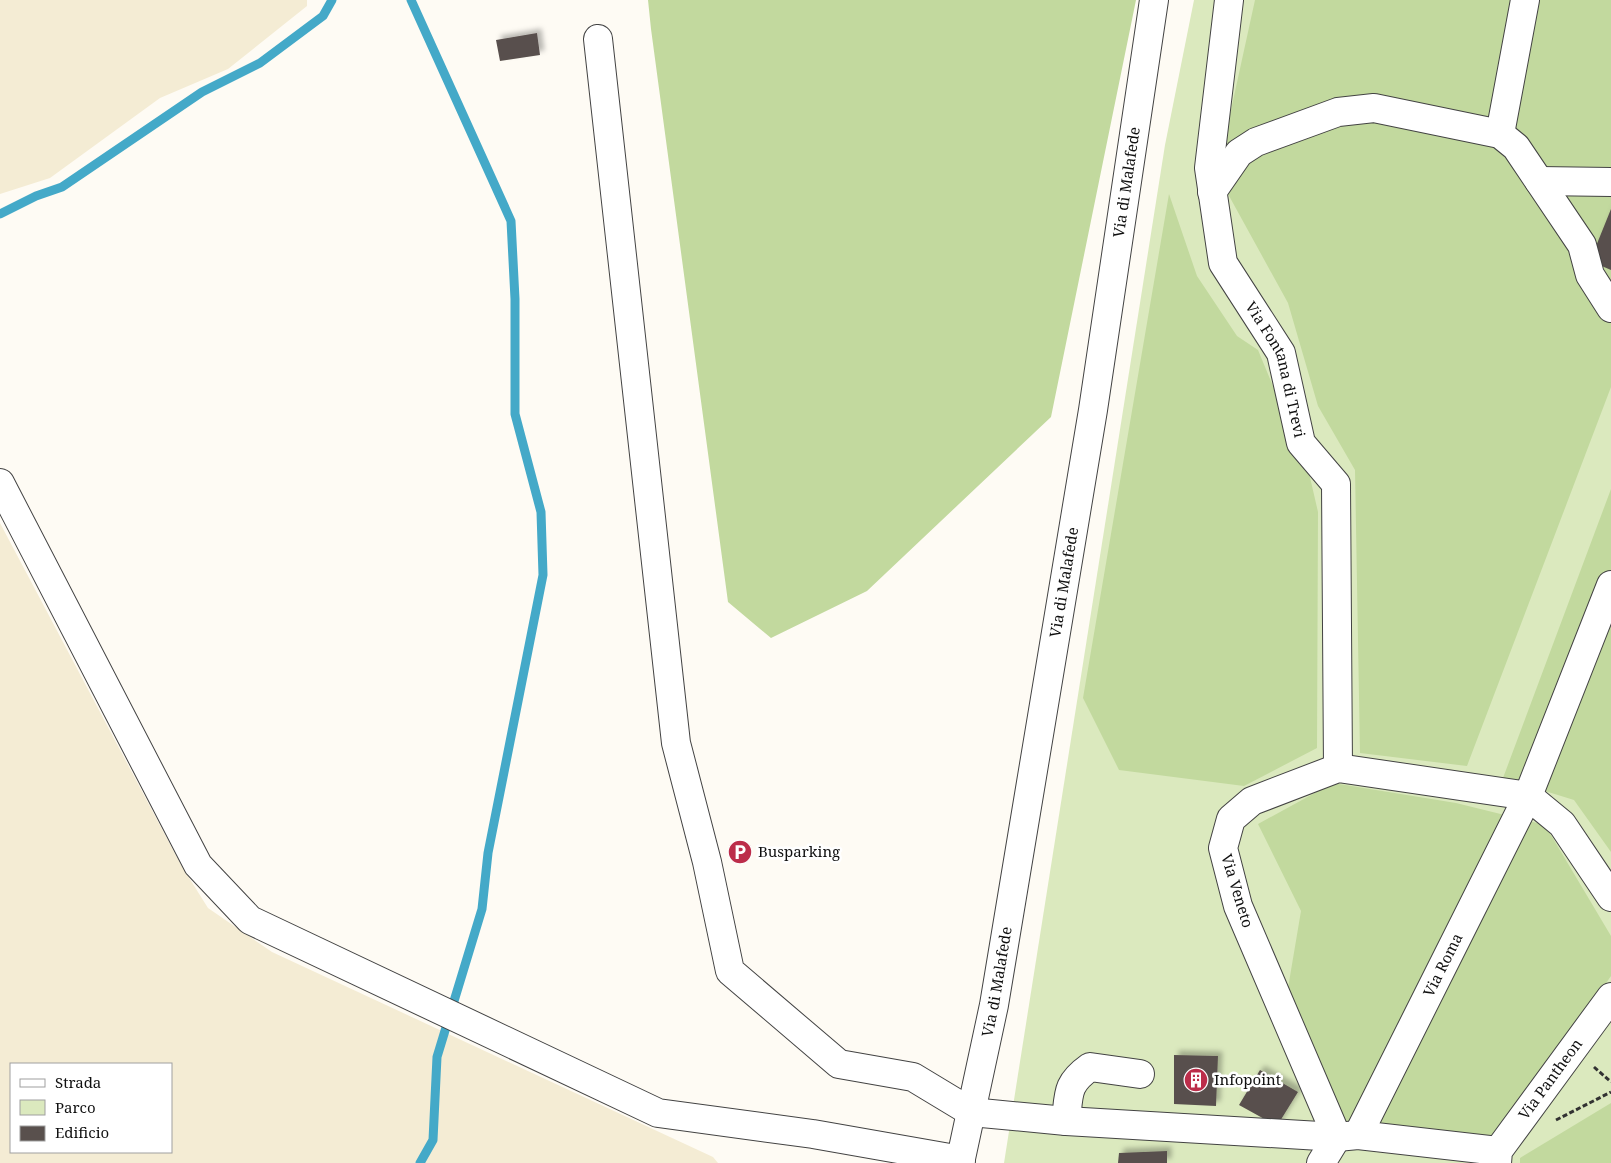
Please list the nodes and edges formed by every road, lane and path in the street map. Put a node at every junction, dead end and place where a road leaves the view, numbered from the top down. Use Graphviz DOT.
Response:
graph roads {
  1 [pos="1154,0"];
  2 [pos="1228,0"];
  3 [pos="1525,0"];
  4 [pos="598,39"];
  5 [pos="1500,134"];
  6 [pos="1539,181"];
  7 [pos="1611,182"];
  8 [pos="1212,192"];
  9 [pos="1611,308"];
  10 [pos="0,483"];
  11 [pos="1611,585"];
  12 [pos="1338,768"];
  13 [pos="1528,796"];
  14 [pos="1611,897"];
  15 [pos="1611,997"];
  16 [pos="1140,1074"];
  17 [pos="1611,1092"];
  18 [pos="971,1112"];
  19 [pos="1066,1121"];
  20 [pos="1554,1122"];
  21 [pos="1348,1136"];
  22 [pos="1497,1157"];
  23 [pos="960,1162"];
  24 [pos="1321,1163"];
  1 -- 18 [label="street, Via di Malafede"];
  2 -- 8 [label="street, Via Fontana di Trevi"];
  3 -- 5 [label="street"];
  4 -- 18 [label="street"];
  5 -- 6 [label="street"];
  5 -- 8 [label="street"];
  6 -- 7 [label="street"];
  6 -- 9 [label="street"];
  8 -- 12 [label="street, Via Fontana di Trevi"];
  10 -- 23 [label="street"];
  11 -- 13 [label="street, Via Roma"];
  12 -- 13 [label="street, Via Veneto"];
  12 -- 21 [label="street, Via Veneto"];
  13 -- 14 [label="street"];
  13 -- 21 [label="street, Via Roma"];
  15 -- 22 [label="street, Via Pantheon"];
  16 -- 19 [label="street"];
  17 -- 20 [label="path"];
  18 -- 19 [label="street"];
  18 -- 23 [label="street, Via di Malafede"];
  19 -- 21 [label="street"];
  21 -- 22 [label="street"];
  21 -- 24 [label="street, Via Roma"];
}
